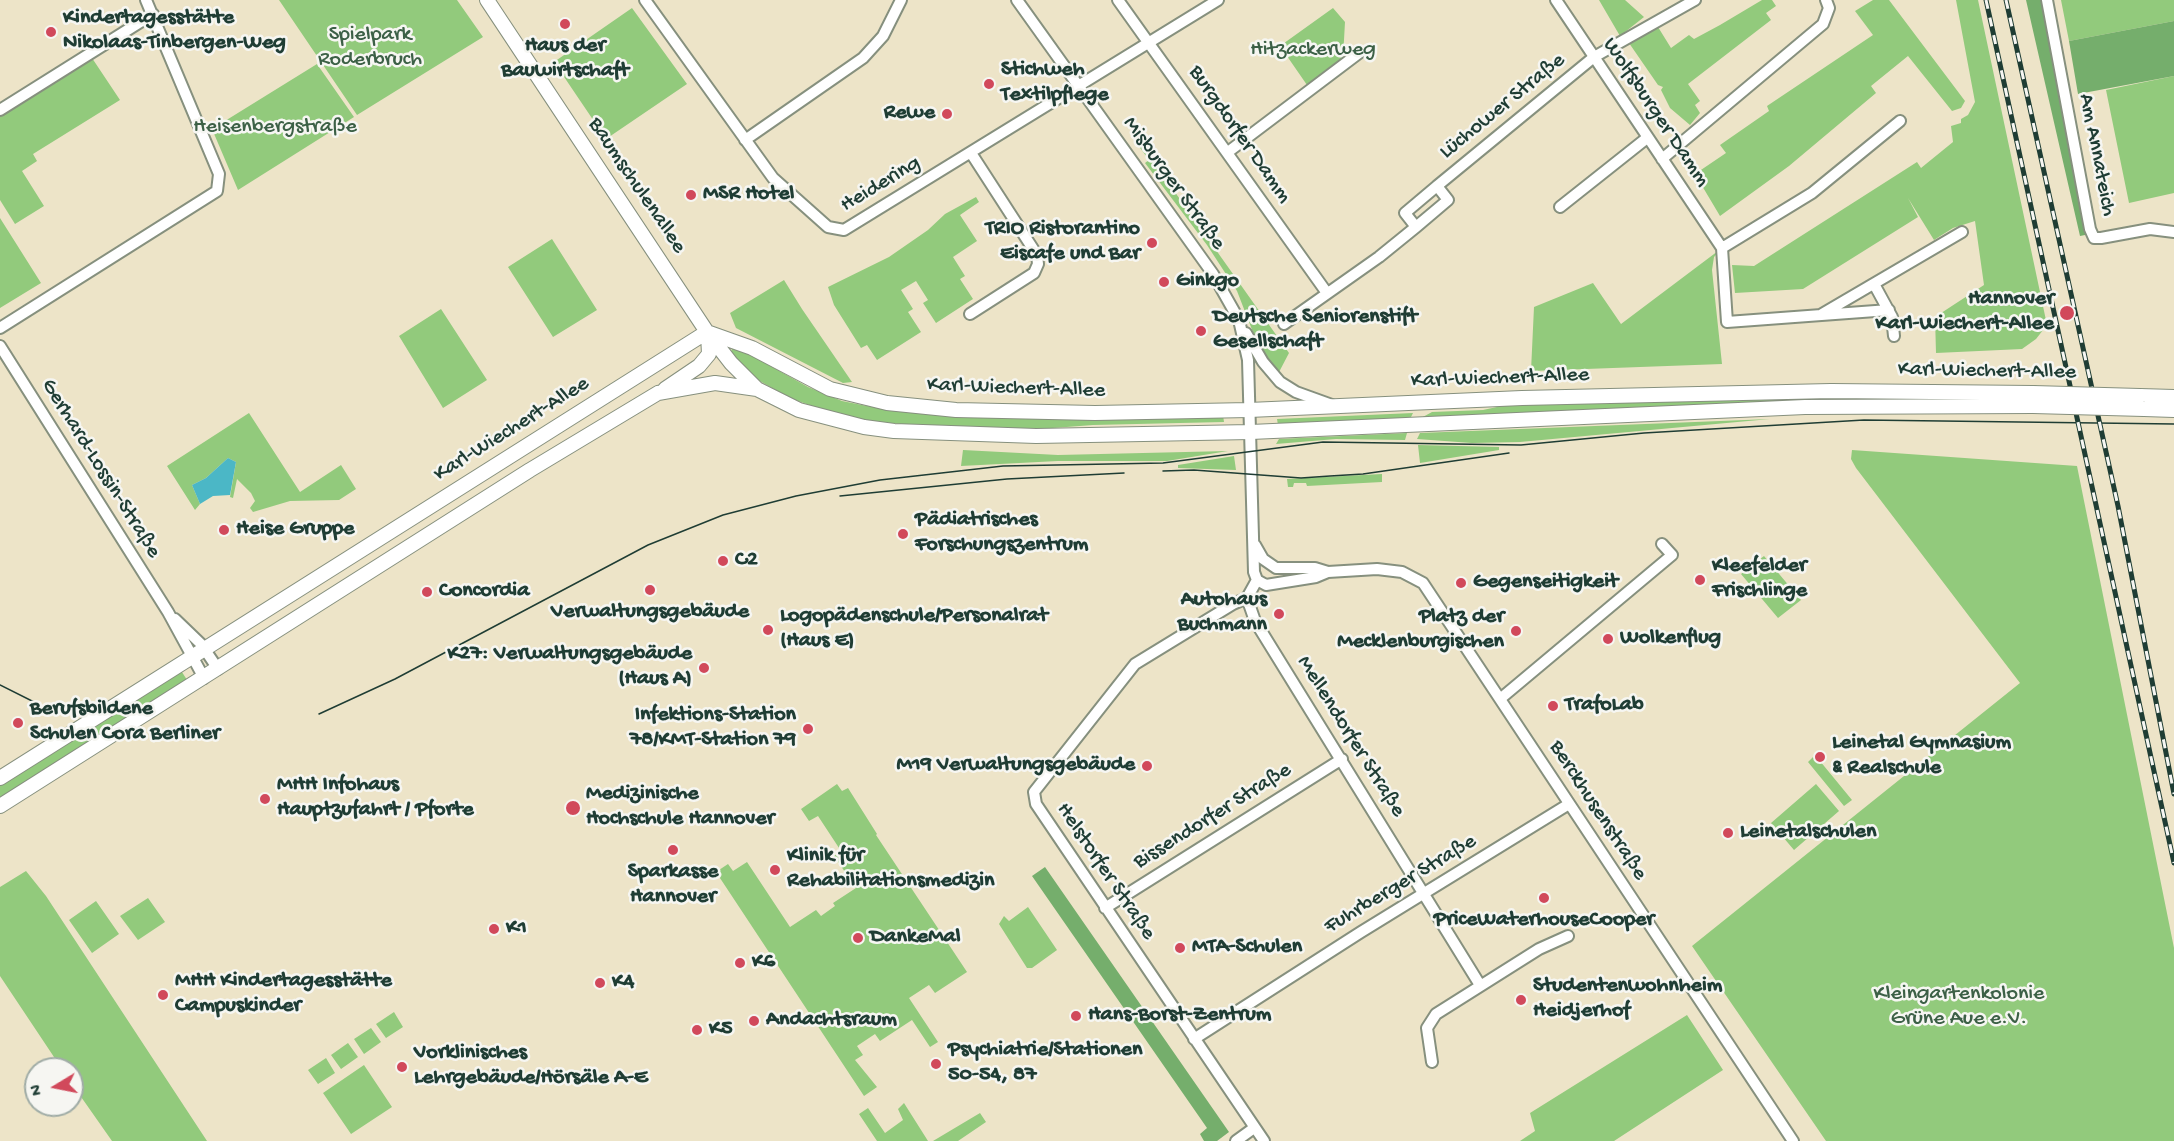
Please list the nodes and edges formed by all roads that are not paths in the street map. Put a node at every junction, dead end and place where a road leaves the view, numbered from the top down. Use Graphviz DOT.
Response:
graph roads {
  1 [pos="146,0"];
  2 [pos="486,0"];
  3 [pos="645,0"];
  4 [pos="901,0"];
  5 [pos="1017,0"];
  6 [pos="1118,0"];
  7 [pos="1218,0"];
  8 [pos="1556,0"];
  9 [pos="1695,0"];
  10 [pos="1826,0"];
  11 [pos="2047,0"];
  12 [pos="153,14"];
  13 [pos="1149,43"];
  14 [pos="1359,53"];
  15 [pos="1594,57"];
  16 [pos="1079,87"];
  17 [pos="0,110"];
  18 [pos="1900,121"];
  19 [pos="1647,138"];
  20 [pos="745,140"];
  21 [pos="1228,152"];
  22 [pos="971,153"];
  23 [pos="1662,159"];
  24 [pos="1437,186"];
  25 [pos="1560,207"];
  26 [pos="1416,227"];
  27 [pos="1962,232"];
  28 [pos="2174,232"];
  29 [pos="1722,248"];
  30 [pos="1874,284"];
  31 [pos="1327,294"];
  32 [pos="1889,310"];
  33 [pos="970,314"];
  34 [pos="1819,315"];
  35 [pos="1239,320"];
  36 [pos="1284,324"];
  37 [pos="0,328"];
  38 [pos="707,332"];
  39 [pos="1894,336"];
  40 [pos="0,346"];
  41 [pos="757,389"];
  42 [pos="658,393"];
  43 [pos="2174,397"];
  44 [pos="2033,400"];
  45 [pos="2142,402"];
  46 [pos="1335,406"];
  47 [pos="1249,410"];
  48 [pos="2174,410"];
  49 [pos="1251,432"];
  50 [pos="458,489"];
  51 [pos="471,508"];
  52 [pos="1253,542"];
  53 [pos="1662,544"];
  54 [pos="1328,572"];
  55 [pos="1257,580"];
  56 [pos="1247,598"];
  57 [pos="168,612"];
  58 [pos="205,648"];
  59 [pos="192,657"];
  60 [pos="218,669"];
  61 [pos="204,678"];
  62 [pos="1500,699"];
  63 [pos="1342,759"];
  64 [pos="0,778"];
  65 [pos="1569,804"];
  66 [pos="0,806"];
  67 [pos="1425,894"];
  68 [pos="1105,908"];
  69 [pos="1568,936"];
  70 [pos="1480,985"];
  71 [pos="1194,1039"];
  72 [pos="1432,1062"];
  73 [pos="1254,1128"];
  74 [pos="1236,1141"];
  75 [pos="1264,1141"];
  76 [pos="1793,1141"];
  1 -- 12 [label="street"];
  2 -- 38 [label="main road, Baumschulenallee"];
  3 -- 20 [label="street, Heidering"];
  4 -- 20 [label="street"];
  5 -- 16 [label="street, Misburger Straße"];
  6 -- 13 [label="street, Burgdorfer Damm"];
  7 -- 13 [label="street, Heidering"];
  8 -- 15 [label="street, Wolfsburger Damm"];
  9 -- 15 [label="street, Lüchower Straße"];
  10 -- 23 [label="street"];
  11 -- 28 [label="street, Am Annateich"];
  12 -- 17 [label="street"];
  12 -- 37 [label="street"];
  13 -- 16 [label="street, Heidering"];
  13 -- 21 [label="street, Burgdorfer Damm"];
  14 -- 21 [label="street"];
  15 -- 19 [label="street, Wolfsburger Damm"];
  15 -- 24 [label="street, Lüchower Straße"];
  16 -- 22 [label="street, Heidering"];
  16 -- 35 [label="street, Misburger Straße"];
  18 -- 29 [label="street"];
  19 -- 23 [label="street, Wolfsburger Damm"];
  19 -- 25 [label="street"];
  20 -- 22 [label="street, Heidering"];
  21 -- 31 [label="street, Burgdorfer Damm"];
  22 -- 33 [label="street"];
  23 -- 29 [label="street, Wolfsburger Damm"];
  24 -- 26 [label="street, Lüchower Straße"];
  24 -- 26 [label="street, Lüchower Straße"];
  26 -- 31 [label="street, Lüchower Straße"];
  27 -- 30 [label="street"];
  29 -- 34 [label="street"];
  30 -- 32 [label="street"];
  30 -- 34 [label="street"];
  31 -- 36 [label="street, Lüchower Straße"];
  32 -- 34 [label="street"];
  32 -- 39 [label="street"];
  35 -- 46 [label="street"];
  35 -- 47 [label="street, Misburger Straße"];
  38 -- 41 [label="main road, Baumschulenallee"];
  38 -- 42 [label="main road"];
  38 -- 47 [label="main road, Karl-Wiechert-Allee"];
  38 -- 50 [label="main road, Karl-Wiechert-Allee"];
  40 -- 57 [label="street, Gerhard-Lossin-Straße"];
  41 -- 42 [label="main road, Karl-Wiechert-Allee"];
  41 -- 49 [label="main road, Karl-Wiechert-Allee"];
  42 -- 51 [label="main road, Karl-Wiechert-Allee"];
  43 -- 45 [label="main road, Karl-Wiechert-Allee"];
  44 -- 45 [label="main road, Karl-Wiechert-Allee, bridge"];
  44 -- 46 [label="main road, Karl-Wiechert-Allee"];
  44 -- 49 [label="main road, Karl-Wiechert-Allee"];
  45 -- 48 [label="main road, Karl-Wiechert-Allee"];
  46 -- 47 [label="main road, Karl-Wiechert-Allee"];
  47 -- 49 [label="street"];
  49 -- 52 [label="street"];
  50 -- 51 [label="main road"];
  50 -- 58 [label="main road, Karl-Wiechert-Allee"];
  51 -- 60 [label="main road, Karl-Wiechert-Allee"];
  52 -- 54 [label="street, Berckhusenstraße"];
  52 -- 55 [label="street"];
  53 -- 62 [label="street"];
  54 -- 55 [label="street, Berckhusenstraße"];
  54 -- 62 [label="street, Berckhusenstraße"];
  55 -- 56 [label="street"];
  56 -- 63 [label="street, Mellendorfer Straße"];
  56 -- 68 [label="street, Helstorfer Straße"];
  57 -- 58 [label="street, Gerhard-Lossin-Straße"];
  57 -- 59 [label="street, Gerhard-Lossin-Straße"];
  58 -- 59 [label="main road, Karl-Wiechert-Allee"];
  58 -- 60 [label="street, Gerhard-Lossin-Straße"];
  59 -- 61 [label="street, Gerhard-Lossin-Straße"];
  59 -- 64 [label="main road, Karl-Wiechert-Allee"];
  60 -- 61 [label="main road, Karl-Wiechert-Allee"];
  61 -- 66 [label="main road, Karl-Wiechert-Allee"];
  62 -- 65 [label="street, Berckhusenstraße"];
  63 -- 67 [label="street, Mellendorfer Straße"];
  63 -- 68 [label="street, Bissendorfer Straße"];
  65 -- 67 [label="street, Fuhrberger Straße"];
  65 -- 76 [label="street, Berckhusenstraße"];
  67 -- 70 [label="street, Mellendorfer Straße"];
  67 -- 71 [label="street, Fuhrberger Straße"];
  68 -- 71 [label="street, Helstorfer Straße"];
  69 -- 70 [label="street"];
  70 -- 72 [label="street"];
  71 -- 73 [label="street, Helstorfer Straße"];
  73 -- 74 [label="street"];
  73 -- 75 [label="street, Helstorfer Straße"];
}
